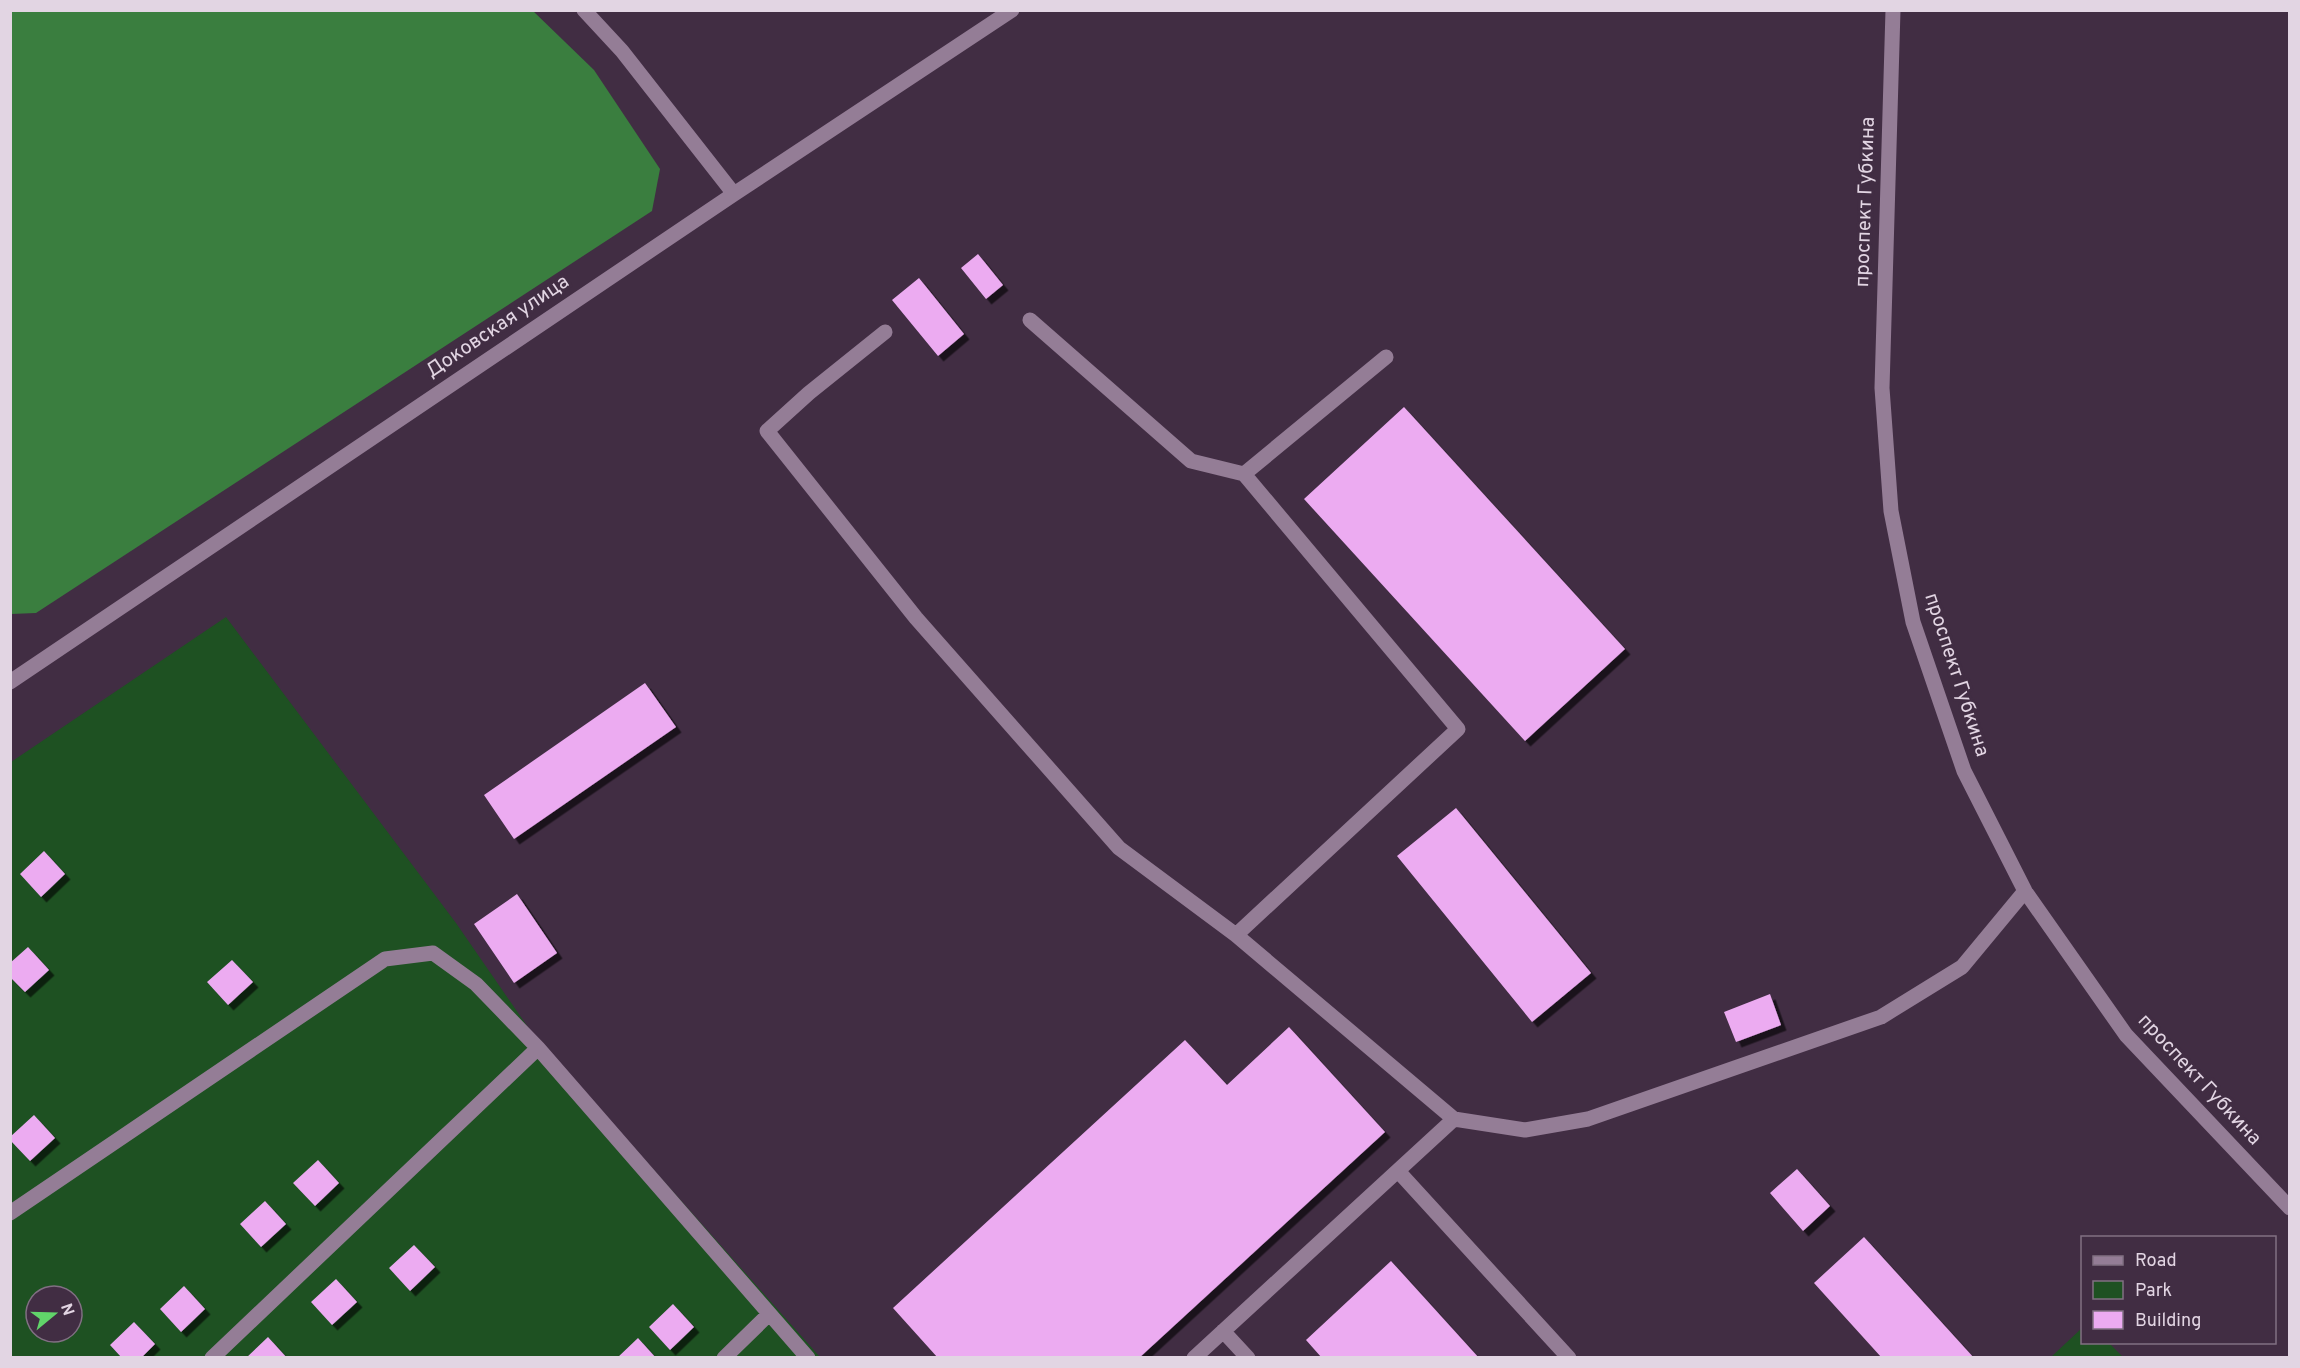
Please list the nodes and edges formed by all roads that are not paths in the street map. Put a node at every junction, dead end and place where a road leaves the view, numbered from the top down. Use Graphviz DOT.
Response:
graph roads {
  1 [pos="584,10"];
  2 [pos="1012,10"];
  3 [pos="1893,10"];
  4 [pos="734,194"];
  5 [pos="1030,320"];
  6 [pos="885,332"];
  7 [pos="1386,357"];
  8 [pos="1244,474"];
  9 [pos="10,682"];
  10 [pos="2025,891"];
  11 [pos="1236,935"];
  12 [pos="538,1048"];
  13 [pos="1454,1119"];
  14 [pos="1398,1171"];
  15 [pos="2289,1208"];
  16 [pos="10,1212"];
  17 [pos="769,1314"];
  18 [pos="1223,1331"];
  19 [pos="212,1358"];
  20 [pos="724,1358"];
  21 [pos="808,1358"];
  22 [pos="1194,1358"];
  23 [pos="1248,1358"];
  24 [pos="1569,1358"];
  1 -- 4 [label="street"];
  2 -- 4 [label="street, Доковская улица"];
  3 -- 10 [label="street, проспект Губкина"];
  4 -- 9 [label="street, Доковская улица"];
  5 -- 8 [label="street"];
  6 -- 11 [label="street"];
  7 -- 8 [label="street"];
  8 -- 11 [label="street"];
  10 -- 13 [label="street"];
  10 -- 15 [label="street, проспект Губкина"];
  11 -- 13 [label="street"];
  12 -- 16 [label="street"];
  12 -- 17 [label="street"];
  12 -- 19 [label="street"];
  13 -- 14 [label="street"];
  14 -- 18 [label="street"];
  14 -- 24 [label="street"];
  17 -- 20 [label="street"];
  17 -- 21 [label="street"];
  18 -- 22 [label="street"];
  18 -- 23 [label="street"];
}
